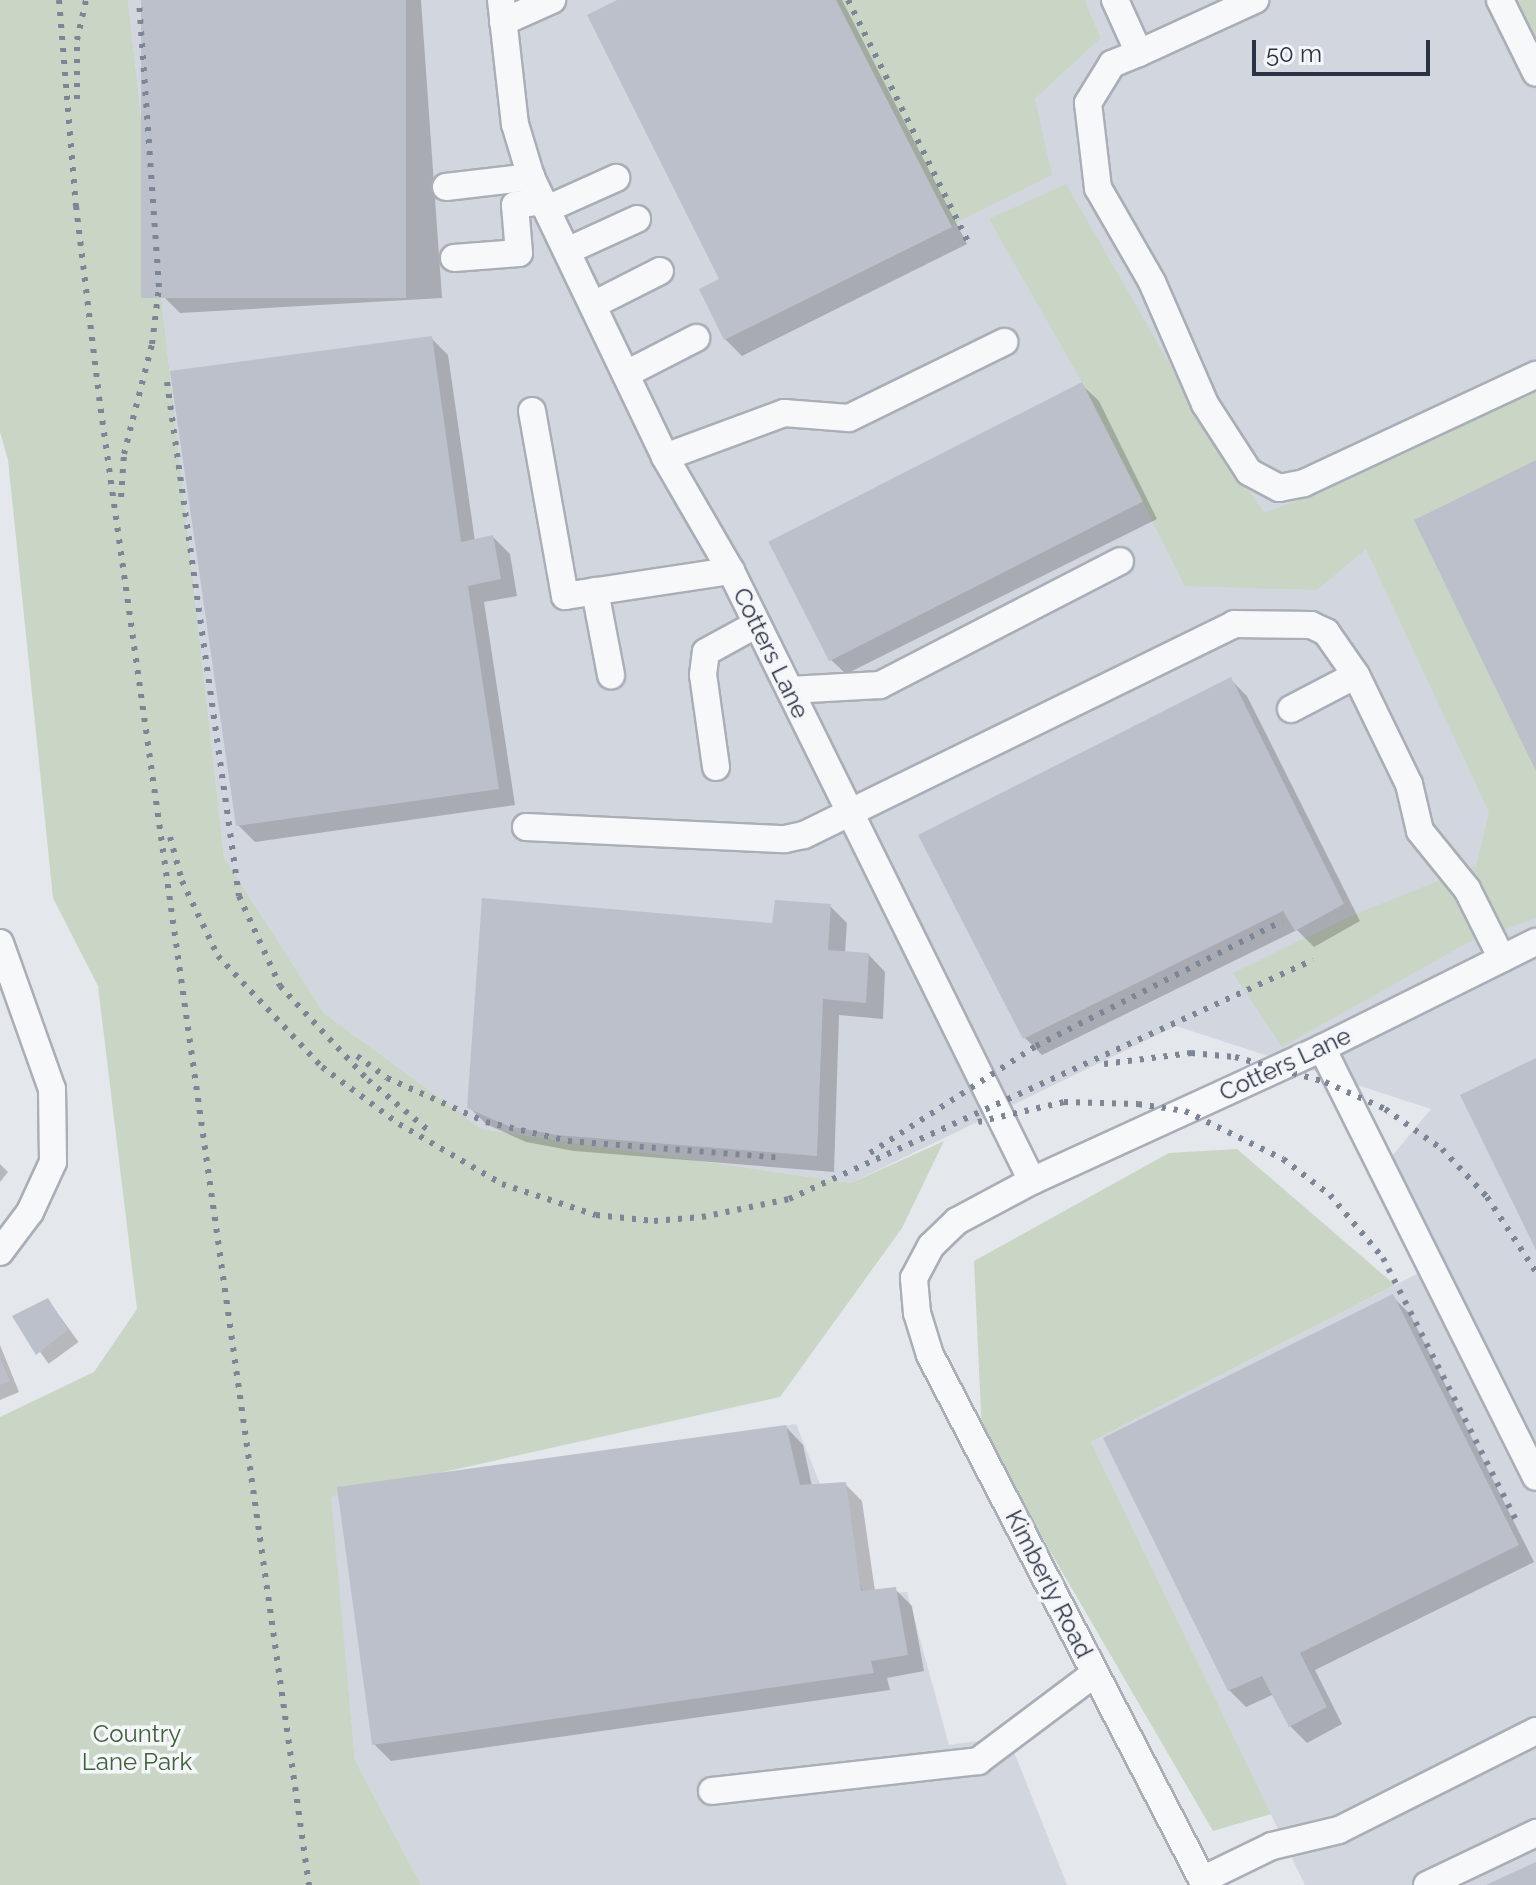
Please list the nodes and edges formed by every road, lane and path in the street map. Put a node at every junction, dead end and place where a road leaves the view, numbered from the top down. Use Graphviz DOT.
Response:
graph roads {
  1 [pos="552,0"];
  2 [pos="1115,0"];
  3 [pos="1255,0"];
  4 [pos="1500,0"];
  5 [pos="502,11"];
  6 [pos="1139,53"];
  7 [pos="1536,73"];
  8 [pos="531,177"];
  9 [pos="616,178"];
  10 [pos="446,187"];
  11 [pos="545,205"];
  12 [pos="637,219"];
  13 [pos="567,251"];
  14 [pos="454,258"];
  15 [pos="660,271"];
  16 [pos="593,305"];
  17 [pos="696,338"];
  18 [pos="1004,342"];
  19 [pos="626,374"];
  20 [pos="1536,375"];
  21 [pos="532,411"];
  22 [pos="665,457"];
  23 [pos="1120,561"];
  24 [pos="731,571"];
  25 [pos="595,591"];
  26 [pos="757,624"];
  27 [pos="611,675"];
  28 [pos="1356,675"];
  29 [pos="790,690"];
  30 [pos="1291,709"];
  31 [pos="716,767"];
  32 [pos="850,812"];
  33 [pos="526,827"];
  34 [pos="1536,942"];
  35 [pos="0,943"];
  36 [pos="1502,959"];
  37 [pos="1322,1048"];
  38 [pos="1032,1181"];
  39 [pos="0,1252"];
  40 [pos="914,1278"];
  41 [pos="1536,1477"];
  42 [pos="1095,1673"];
  43 [pos="1536,1731"];
  44 [pos="712,1791"];
  45 [pos="1536,1833"];
  46 [pos="1203,1882"];
  47 [pos="1427,1885"];
  1 -- 5 [label="street"];
  2 -- 6 [label="street"];
  3 -- 6 [label="street"];
  4 -- 7 [label="street"];
  5 -- 8 [label="street, Cotters Lane"];
  6 -- 20 [label="street"];
  8 -- 10 [label="street"];
  8 -- 11 [label="street, Cotters Lane"];
  9 -- 11 [label="street"];
  11 -- 13 [label="street, Cotters Lane"];
  11 -- 14 [label="street"];
  12 -- 13 [label="street"];
  13 -- 16 [label="street, Cotters Lane"];
  15 -- 16 [label="street"];
  16 -- 19 [label="street, Cotters Lane"];
  17 -- 19 [label="street"];
  18 -- 22 [label="street"];
  19 -- 22 [label="street, Cotters Lane"];
  21 -- 25 [label="street"];
  22 -- 24 [label="street, Cotters Lane"];
  23 -- 29 [label="street"];
  24 -- 25 [label="street"];
  24 -- 26 [label="street, Cotters Lane"];
  25 -- 27 [label="street"];
  26 -- 29 [label="street, Cotters Lane"];
  26 -- 31 [label="street"];
  28 -- 30 [label="street"];
  28 -- 32 [label="street"];
  28 -- 36 [label="street"];
  29 -- 32 [label="street, Cotters Lane"];
  32 -- 33 [label="street"];
  32 -- 38 [label="street, Cotters Lane"];
  34 -- 36 [label="street, Cotters Lane"];
  35 -- 39 [label="street"];
  36 -- 37 [label="street, Cotters Lane"];
  37 -- 38 [label="street, Cotters Lane"];
  37 -- 41 [label="street"];
  38 -- 40 [label="street, Cotters Lane"];
  40 -- 42 [label="street, Kimberly Road"];
  42 -- 44 [label="street"];
  42 -- 46 [label="street, Kimberly Road"];
  43 -- 46 [label="street"];
  45 -- 47 [label="street"];
}
